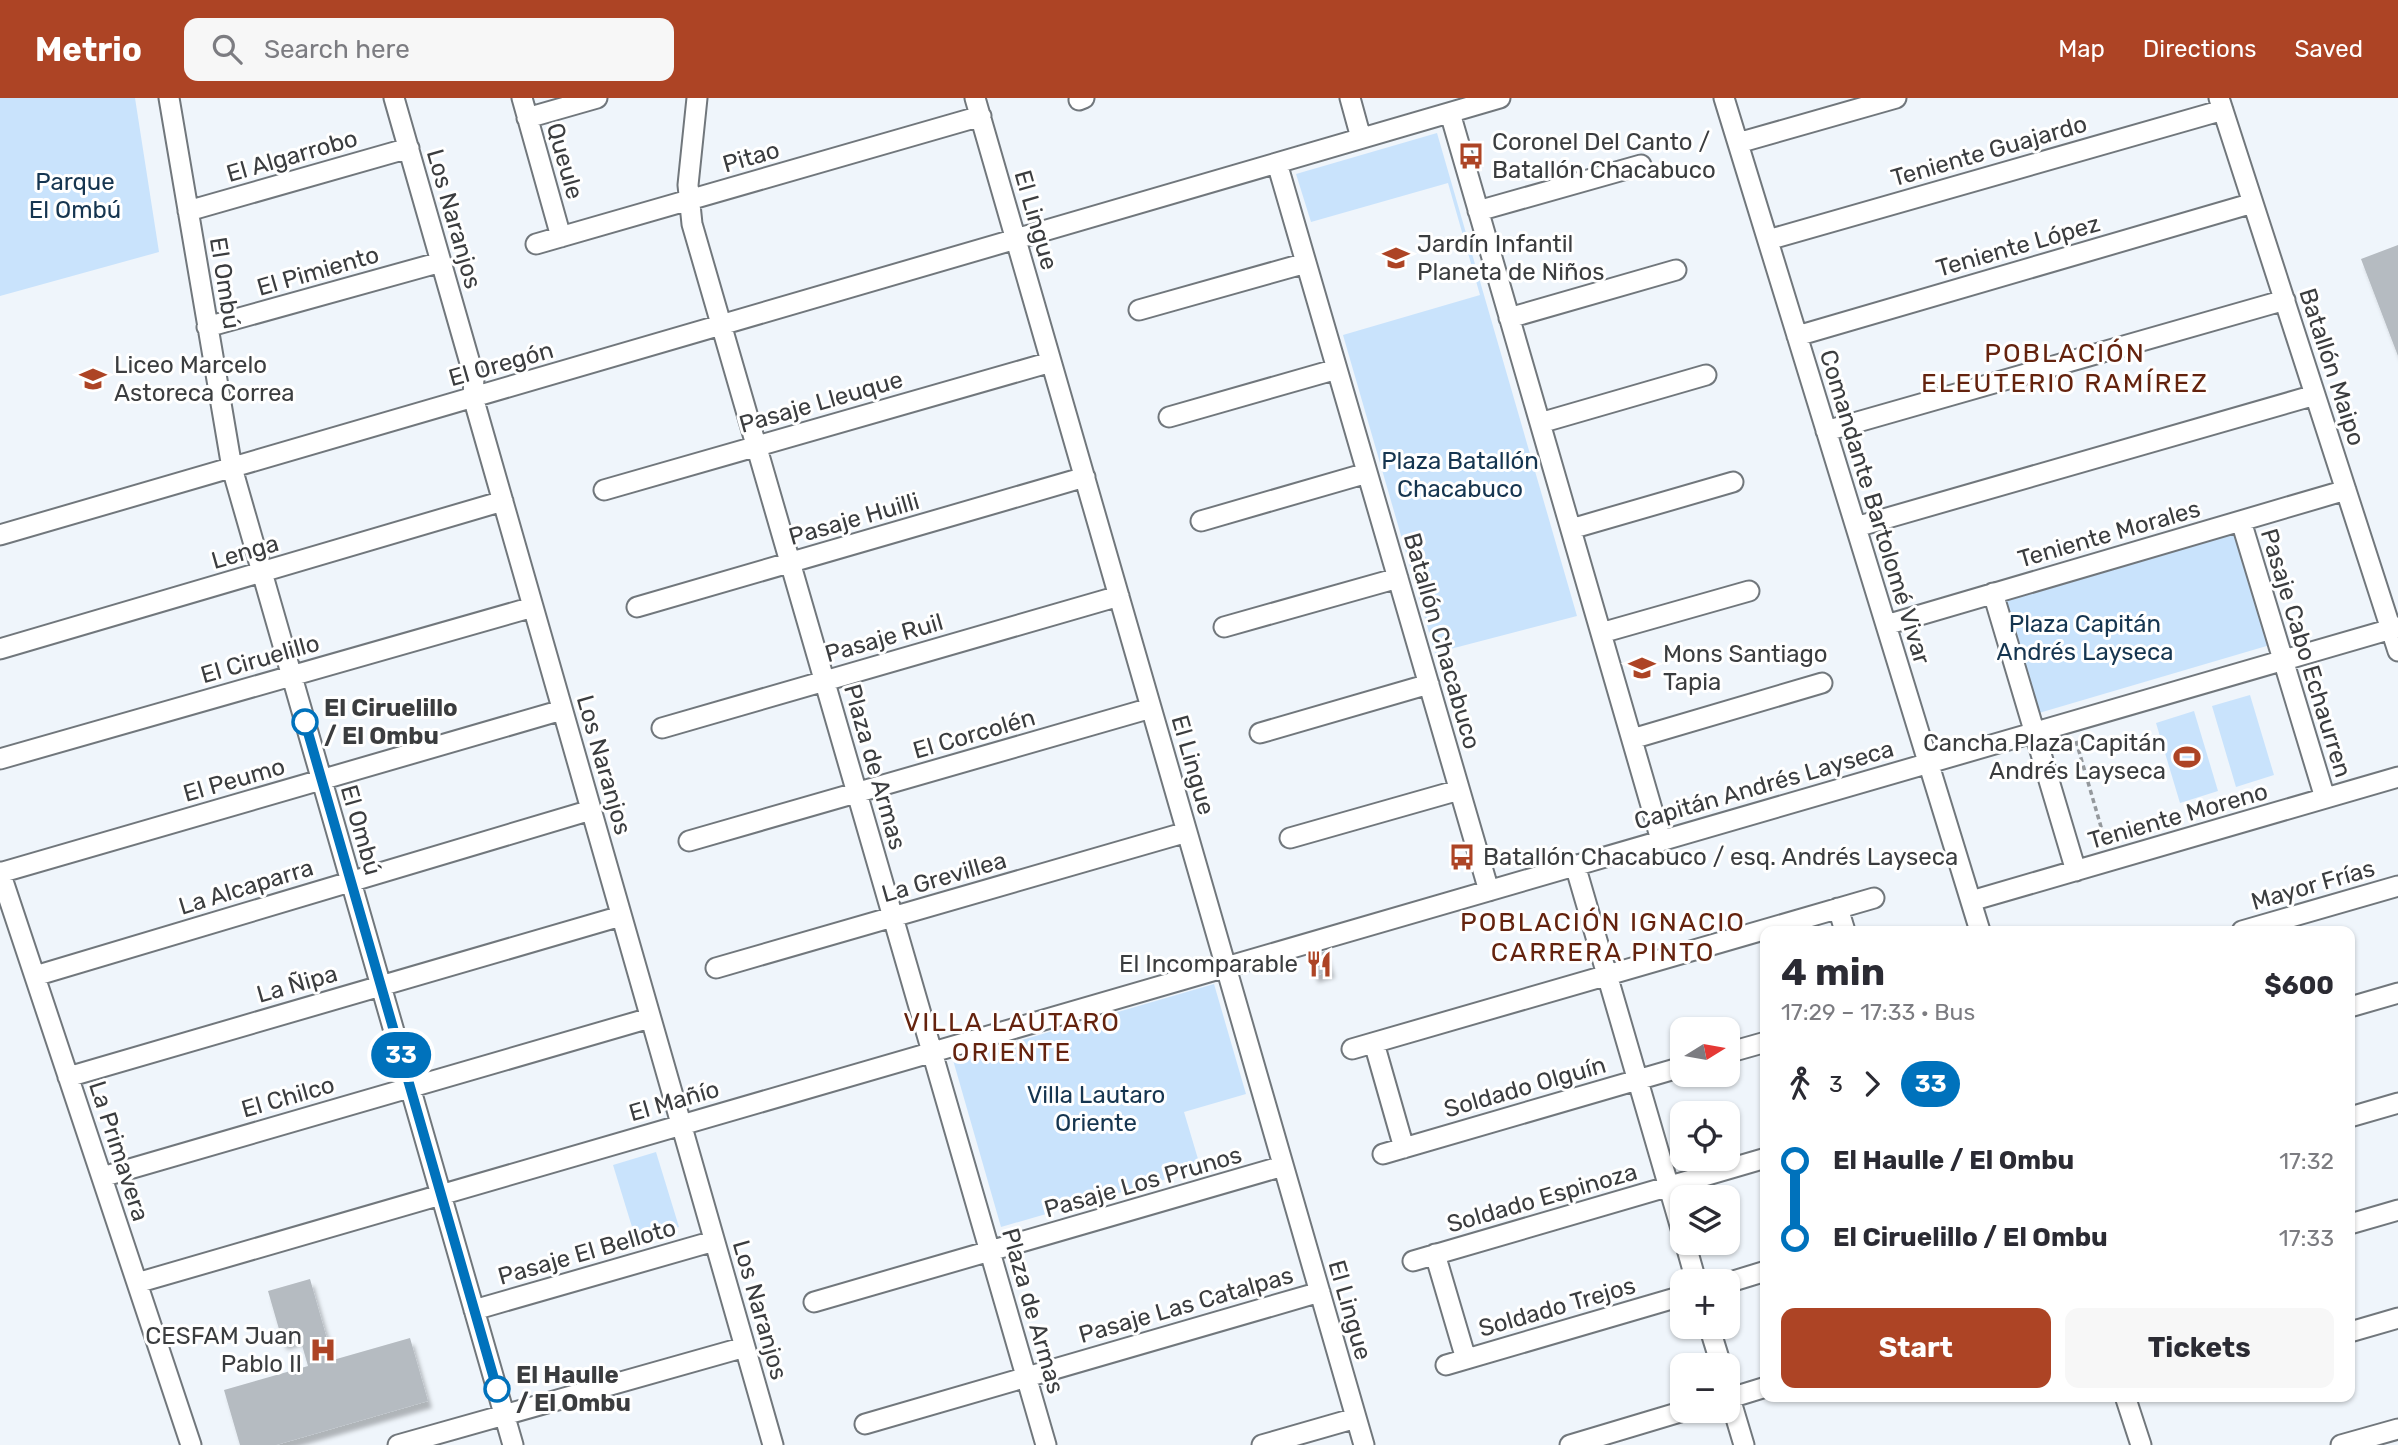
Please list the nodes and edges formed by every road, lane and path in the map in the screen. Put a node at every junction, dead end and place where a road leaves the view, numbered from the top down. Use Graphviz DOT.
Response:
graph roads {
  1 [pos="169,98"];
  2 [pos="394,98"];
  3 [pos="522,98"];
  4 [pos="597,98"];
  5 [pos="697,98"];
  6 [pos="1350,98"];
  7 [pos="1500,98"];
  8 [pos="1724,98"];
  9 [pos="1896,98"];
  10 [pos="2221,104"];
  11 [pos="978,107"];
  12 [pos="1450,113"];
  13 [pos="527,118"];
  14 [pos="1361,138"];
  15 [pos="1738,143"];
  16 [pos="409,148"];
  17 [pos="1277,163"];
  18 [pos="1641,165"];
  19 [pos="688,200"];
  20 [pos="2253,202"];
  21 [pos="188,211"];
  22 [pos="1478,211"];
  23 [pos="561,237"];
  24 [pos="1016,239"];
  25 [pos="1768,240"];
  26 [pos="536,244"];
  27 [pos="441,262"];
  28 [pos="1306,263"];
  29 [pos="1676,270"];
  30 [pos="2285,300"];
  31 [pos="1139,310"];
  32 [pos="1509,318"];
  33 [pos="721,325"];
  34 [pos="207,327"];
  35 [pos="1797,336"];
  36 [pos="1051,362"];
  37 [pos="1337,369"];
  38 [pos="1706,374"];
  39 [pos="2315,395"];
  40 [pos="473,397"];
  41 [pos="1169,417"];
  42 [pos="1540,424"];
  43 [pos="1826,430"];
  44 [pos="756,446"];
  45 [pos="232,468"];
  46 [pos="1367,473"];
  47 [pos="1085,477"];
  48 [pos="1733,482"];
  49 [pos="604,490"];
  50 [pos="2346,490"];
  51 [pos="503,501"];
  52 [pos="1200,521"];
  53 [pos="2241,521"];
  54 [pos="1856,527"];
  55 [pos="1571,529"];
  56 [pos="0,535"];
  57 [pos="790,563"];
  58 [pos="262,572"];
  59 [pos="1398,578"];
  60 [pos="1749,591"];
  61 [pos="1993,593"];
  62 [pos="1119,596"];
  63 [pos="533,607"];
  64 [pos="637,607"];
  65 [pos="1886,625"];
  66 [pos="1224,627"];
  67 [pos="2394,628"];
  68 [pos="1601,633"];
  69 [pos="0,649"];
  70 [pos="2398,651"];
  71 [pos="2283,660"];
  72 [pos="291,676"];
  73 [pos="824,681"];
  74 [pos="1822,682"];
  75 [pos="1429,684"];
  76 [pos="1151,708"];
  77 [pos="562,710"];
  78 [pos="2070,722"];
  79 [pos="662,728"];
  80 [pos="2035,732"];
  81 [pos="1260,733"];
  82 [pos="1632,739"];
  83 [pos="0,759"];
  84 [pos="1928,763"];
  85 [pos="2398,777"];
  86 [pos="321,780"];
  87 [pos="1460,790"];
  88 [pos="857,793"];
  89 [pos="2325,798"];
  90 [pos="591,810"];
  91 [pos="1187,832"];
  92 [pos="1290,838"];
  93 [pos="1661,840"];
  94 [pos="689,841"];
  95 [pos="2111,861"];
  96 [pos="1575,865"];
  97 [pos="2076,871"];
  98 [pos="0,872"];
  99 [pos="351,882"];
  100 [pos="2398,886"];
  101 [pos="1489,891"];
  102 [pos="1874,898"];
  103 [pos="1971,901"];
  104 [pos="1838,908"];
  105 [pos="621,916"];
  106 [pos="893,917"];
  107 [pos="1776,926"];
  108 [pos="1843,926"];
  109 [pos="1978,926"];
  110 [pos="2259,926"];
  111 [pos="1760,931"];
  112 [pos="1226,967"];
  113 [pos="716,968"];
  114 [pos="1607,975"];
  115 [pos="34,976"];
  116 [pos="380,985"];
  117 [pos="2398,993"];
  118 [pos="2355,1006"];
  119 [pos="650,1018"];
  120 [pos="1374,1043"];
  121 [pos="1760,1044"];
  122 [pos="1352,1049"];
  123 [pos="1740,1049"];
  124 [pos="932,1052"];
  125 [pos="1670,1070"];
  126 [pos="68,1077"];
  127 [pos="1637,1080"];
  128 [pos="410,1087"];
  129 [pos="2398,1103"];
  130 [pos="2355,1116"];
  131 [pos="681,1125"];
  132 [pos="1404,1149"];
  133 [pos="1383,1154"];
  134 [pos="1760,1160"];
  135 [pos="1283,1166"];
  136 [pos="102,1177"];
  137 [pos="1668,1186"];
  138 [pos="1670,1193"];
  139 [pos="441,1195"];
  140 [pos="2398,1210"];
  141 [pos="2355,1223"];
  142 [pos="714,1241"];
  143 [pos="990,1251"];
  144 [pos="1435,1254"];
  145 [pos="1413,1261"];
  146 [pos="1760,1273"];
  147 [pos="1740,1279"];
  148 [pos="137,1283"];
  149 [pos="1320,1293"];
  150 [pos="1670,1300"];
  151 [pos="814,1301"];
  152 [pos="474,1310"];
  153 [pos="2398,1318"];
  154 [pos="2355,1331"];
  155 [pos="745,1347"];
  156 [pos="1466,1359"];
  157 [pos="1446,1365"];
  158 [pos="1027,1377"];
  159 [pos="1760,1388"];
  160 [pos="1740,1392"];
  161 [pos="2127,1402"];
  162 [pos="504,1415"];
  163 [pos="1670,1415"];
  164 [pos="1356,1418"];
  165 [pos="864,1423"];
  166 [pos="1737,1423"];
  167 [pos="2398,1429"];
  168 [pos="191,1445"];
  169 [pos="398,1445"];
  170 [pos="513,1445"];
  171 [pos="773,1445"];
  172 [pos="1046,1445"];
  173 [pos="1262,1445"];
  174 [pos="1364,1445"];
  175 [pos="1570,1445"];
  176 [pos="1744,1445"];
  177 [pos="2141,1445"];
  178 [pos="2341,1445"];
  1 -- 21 [label="street, El Ombú"];
  2 -- 16 [label="street, Los Naranjos"];
  3 -- 13 [label="street, Queule"];
  4 -- 13 [label="street"];
  5 -- 19 [label="street, Plaza de Armas"];
  6 -- 14 [label="street"];
  7 -- 12 [label="street, El Oregón"];
  8 -- 15 [label="street, Comandante Bartolomé Vivar"];
  9 -- 15 [label="street"];
  10 -- 20 [label="street, Batallón Maipo"];
  10 -- 25 [label="street, Teniente Guajardo"];
  11 -- 19 [label="street, Pitao"];
  11 -- 24 [label="street, El Lingue"];
  12 -- 14 [label="street, El Oregón"];
  12 -- 22 [label="street"];
  13 -- 23 [label="street, Queule"];
  14 -- 17 [label="street, El Oregón"];
  15 -- 25 [label="street, Comandante Bartolomé Vivar"];
  16 -- 21 [label="street, El Algarrobo"];
  16 -- 27 [label="street, Los Naranjos"];
  17 -- 24 [label="street, El Oregón"];
  17 -- 28 [label="street, Batallón Chacabuco"];
  18 -- 22 [label="street"];
  19 -- 23 [label="street, Pitao"];
  19 -- 33 [label="street, Plaza de Armas"];
  20 -- 30 [label="street, Batallón Maipo"];
  20 -- 35 [label="street, Teniente López"];
  21 -- 34 [label="street, El Ombú"];
  22 -- 32 [label="street"];
  23 -- 26 [label="street, Pitao"];
  24 -- 33 [label="street, El Oregón"];
  24 -- 36 [label="street, El Lingue"];
  25 -- 35 [label="street, Comandante Bartolomé Vivar"];
  27 -- 34 [label="street, El Pimiento"];
  27 -- 40 [label="street, Los Naranjos"];
  28 -- 31 [label="street"];
  28 -- 37 [label="street, Batallón Chacabuco"];
  29 -- 32 [label="street"];
  30 -- 39 [label="street, Batallón Maipo"];
  30 -- 43 [label="street"];
  32 -- 42 [label="street"];
  33 -- 40 [label="street, El Oregón"];
  33 -- 44 [label="street, Plaza de Armas"];
  34 -- 45 [label="street, El Ombú"];
  35 -- 43 [label="street, Comandante Bartolomé Vivar"];
  36 -- 44 [label="street, Pasaje Lleuque"];
  36 -- 47 [label="street, El Lingue"];
  37 -- 41 [label="street"];
  37 -- 46 [label="street, Batallón Chacabuco"];
  38 -- 42 [label="street"];
  39 -- 50 [label="street, Batallón Maipo"];
  39 -- 54 [label="street"];
  40 -- 45 [label="street, El Oregón"];
  40 -- 51 [label="street, Los Naranjos"];
  42 -- 55 [label="street"];
  43 -- 54 [label="street, Comandante Bartolomé Vivar"];
  44 -- 49 [label="street, Pasaje Lleuque"];
  44 -- 57 [label="street, Plaza de Armas"];
  45 -- 56 [label="street, El Oregón"];
  45 -- 58 [label="street, El Ombú"];
  46 -- 52 [label="street"];
  46 -- 59 [label="street, Batallón Chacabuco"];
  47 -- 57 [label="street, Pasaje Huilli"];
  47 -- 62 [label="street, El Lingue"];
  48 -- 55 [label="street"];
  50 -- 53 [label="street, Teniente Morales"];
  50 -- 67 [label="street, Batallón Maipo"];
  51 -- 58 [label="street, Lenga"];
  51 -- 63 [label="street, Los Naranjos"];
  53 -- 61 [label="street, Teniente Morales"];
  53 -- 71 [label="street, Pasaje Cabo Echaurren"];
  54 -- 65 [label="street, Comandante Bartolomé Vivar"];
  55 -- 68 [label="street"];
  57 -- 64 [label="street, Pasaje Huilli"];
  57 -- 73 [label="street, Plaza de Armas"];
  58 -- 69 [label="street, Lenga"];
  58 -- 72 [label="street, El Ombú"];
  59 -- 66 [label="street"];
  59 -- 75 [label="street, Batallón Chacabuco"];
  60 -- 68 [label="street"];
  61 -- 65 [label="street, Teniente Morales"];
  61 -- 80 [label="street"];
  62 -- 73 [label="street, Pasaje Ruil"];
  62 -- 76 [label="street, El Lingue"];
  63 -- 72 [label="street, El Ciruelillo"];
  63 -- 77 [label="street, Los Naranjos"];
  65 -- 84 [label="street, Comandante Bartolomé Vivar"];
  67 -- 70 [label="street, Batallón Maipo"];
  67 -- 71 [label="street, Capitán Andrés Layseca"];
  68 -- 82 [label="street"];
  71 -- 78 [label="street, Capitán Andrés Layseca"];
  71 -- 89 [label="street, Pasaje Cabo Echaurren"];
  72 -- 83 [label="street, El Ciruelillo"];
  72 -- 86 [label="street, El Ombú"];
  73 -- 79 [label="street, Pasaje Ruil"];
  73 -- 88 [label="street, Plaza de Armas"];
  74 -- 82 [label="street"];
  75 -- 81 [label="street"];
  75 -- 87 [label="street, Batallón Chacabuco"];
  76 -- 88 [label="street, El Corcolén"];
  76 -- 91 [label="street, El Lingue"];
  77 -- 86 [label="street, El Peumo"];
  77 -- 90 [label="street, Los Naranjos"];
  78 -- 80 [label="street, Capitán Andrés Layseca"];
  78 -- 95 [label="path"];
  80 -- 84 [label="street, Capitán Andrés Layseca"];
  80 -- 97 [label="street"];
  82 -- 93 [label="street"];
  84 -- 93 [label="street, Capitán Andrés Layseca"];
  84 -- 103 [label="street, Comandante Bartolomé Vivar"];
  85 -- 89 [label="street, Teniente Moreno"];
  86 -- 98 [label="street, El Peumo"];
  86 -- 99 [label="street, El Ombú"];
  87 -- 92 [label="street"];
  87 -- 101 [label="street, Batallón Chacabuco"];
  88 -- 94 [label="street, El Corcolén"];
  88 -- 106 [label="street, Plaza de Armas"];
  89 -- 95 [label="street, Teniente Moreno"];
  90 -- 99 [label="street, La Alcaparra"];
  90 -- 105 [label="street, Los Naranjos"];
  91 -- 106 [label="street, La Grevillea"];
  91 -- 112 [label="street, El Lingue"];
  93 -- 96 [label="street, Capitán Andrés Layseca"];
  95 -- 97 [label="street, Teniente Moreno"];
  96 -- 101 [label="street, Capitán Andrés Layseca"];
  96 -- 114 [label="street"];
  97 -- 103 [label="street, Teniente Moreno"];
  98 -- 115 [label="street, La Primavera"];
  99 -- 115 [label="street, La Alcaparra"];
  99 -- 116 [label="street, El Ombú"];
  100 -- 110 [label="street, Mayor Frías"];
  101 -- 112 [label="street, Capitán Andrés Layseca"];
  102 -- 104 [label="street"];
  103 -- 109 [label="street, Comandante Bartolomé Vivar"];
  104 -- 107 [label="street"];
  104 -- 108 [label="street"];
  105 -- 116 [label="street, La Ñipa"];
  105 -- 119 [label="street, Los Naranjos"];
  106 -- 113 [label="street, La Grevillea"];
  106 -- 124 [label="street, Plaza de Armas"];
  111 -- 114 [label="street"];
  112 -- 124 [label="street, El Mañío"];
  112 -- 135 [label="street, El Lingue"];
  114 -- 120 [label="street"];
  114 -- 127 [label="street"];
  115 -- 126 [label="street, La Primavera"];
  116 -- 126 [label="street, La Ñipa"];
  116 -- 128 [label="street, El Ombú"];
  117 -- 118 [label="street"];
  119 -- 128 [label="street, El Chilco"];
  119 -- 131 [label="street, Los Naranjos"];
  120 -- 122 [label="street"];
  120 -- 132 [label="street"];
  121 -- 123 [label="street"];
  124 -- 131 [label="street, El Mañío"];
  124 -- 143 [label="street, Plaza de Armas"];
  125 -- 127 [label="street, Soldado Olguín"];
  126 -- 136 [label="street, La Primavera"];
  127 -- 132 [label="street, Soldado Olguín"];
  127 -- 137 [label="street"];
  128 -- 136 [label="street, El Chilco"];
  128 -- 139 [label="street, El Ombú"];
  129 -- 130 [label="street"];
  131 -- 139 [label="street, El Mañío"];
  131 -- 142 [label="street, Los Naranjos"];
  132 -- 133 [label="street, Soldado Olguín"];
  134 -- 137 [label="street, Soldado Espinoza"];
  135 -- 143 [label="street, Pasaje Los Prunos"];
  135 -- 149 [label="street, El Lingue"];
  136 -- 148 [label="street, La Primavera"];
  137 -- 138 [label="street"];
  137 -- 144 [label="street, Soldado Espinoza"];
  139 -- 148 [label="street, El Mañío"];
  139 -- 152 [label="street, El Ombú"];
  140 -- 141 [label="street"];
  142 -- 152 [label="street, Pasaje El Belloto"];
  142 -- 155 [label="street, Los Naranjos"];
  143 -- 151 [label="street, Pasaje Los Prunos"];
  143 -- 158 [label="street, Plaza de Armas"];
  144 -- 145 [label="street, Soldado Espinoza"];
  144 -- 156 [label="street"];
  146 -- 147 [label="street"];
  148 -- 168 [label="street, La Primavera"];
  149 -- 158 [label="street, Pasaje Las Catalpas"];
  149 -- 164 [label="street, El Lingue"];
  150 -- 156 [label="street, Soldado Trejos"];
  152 -- 162 [label="street, El Ombú"];
  153 -- 154 [label="street"];
  155 -- 162 [label="street"];
  155 -- 171 [label="street, Los Naranjos"];
  156 -- 157 [label="street, Soldado Trejos"];
  158 -- 165 [label="street, Pasaje Las Catalpas"];
  158 -- 172 [label="street, Plaza de Armas"];
  159 -- 160 [label="street"];
  161 -- 177 [label="street"];
  162 -- 169 [label="street"];
  162 -- 170 [label="street, El Ombú"];
  163 -- 175 [label="street"];
  164 -- 173 [label="street"];
  164 -- 174 [label="street, El Lingue"];
  166 -- 176 [label="street"];
  167 -- 178 [label="street"];
}
